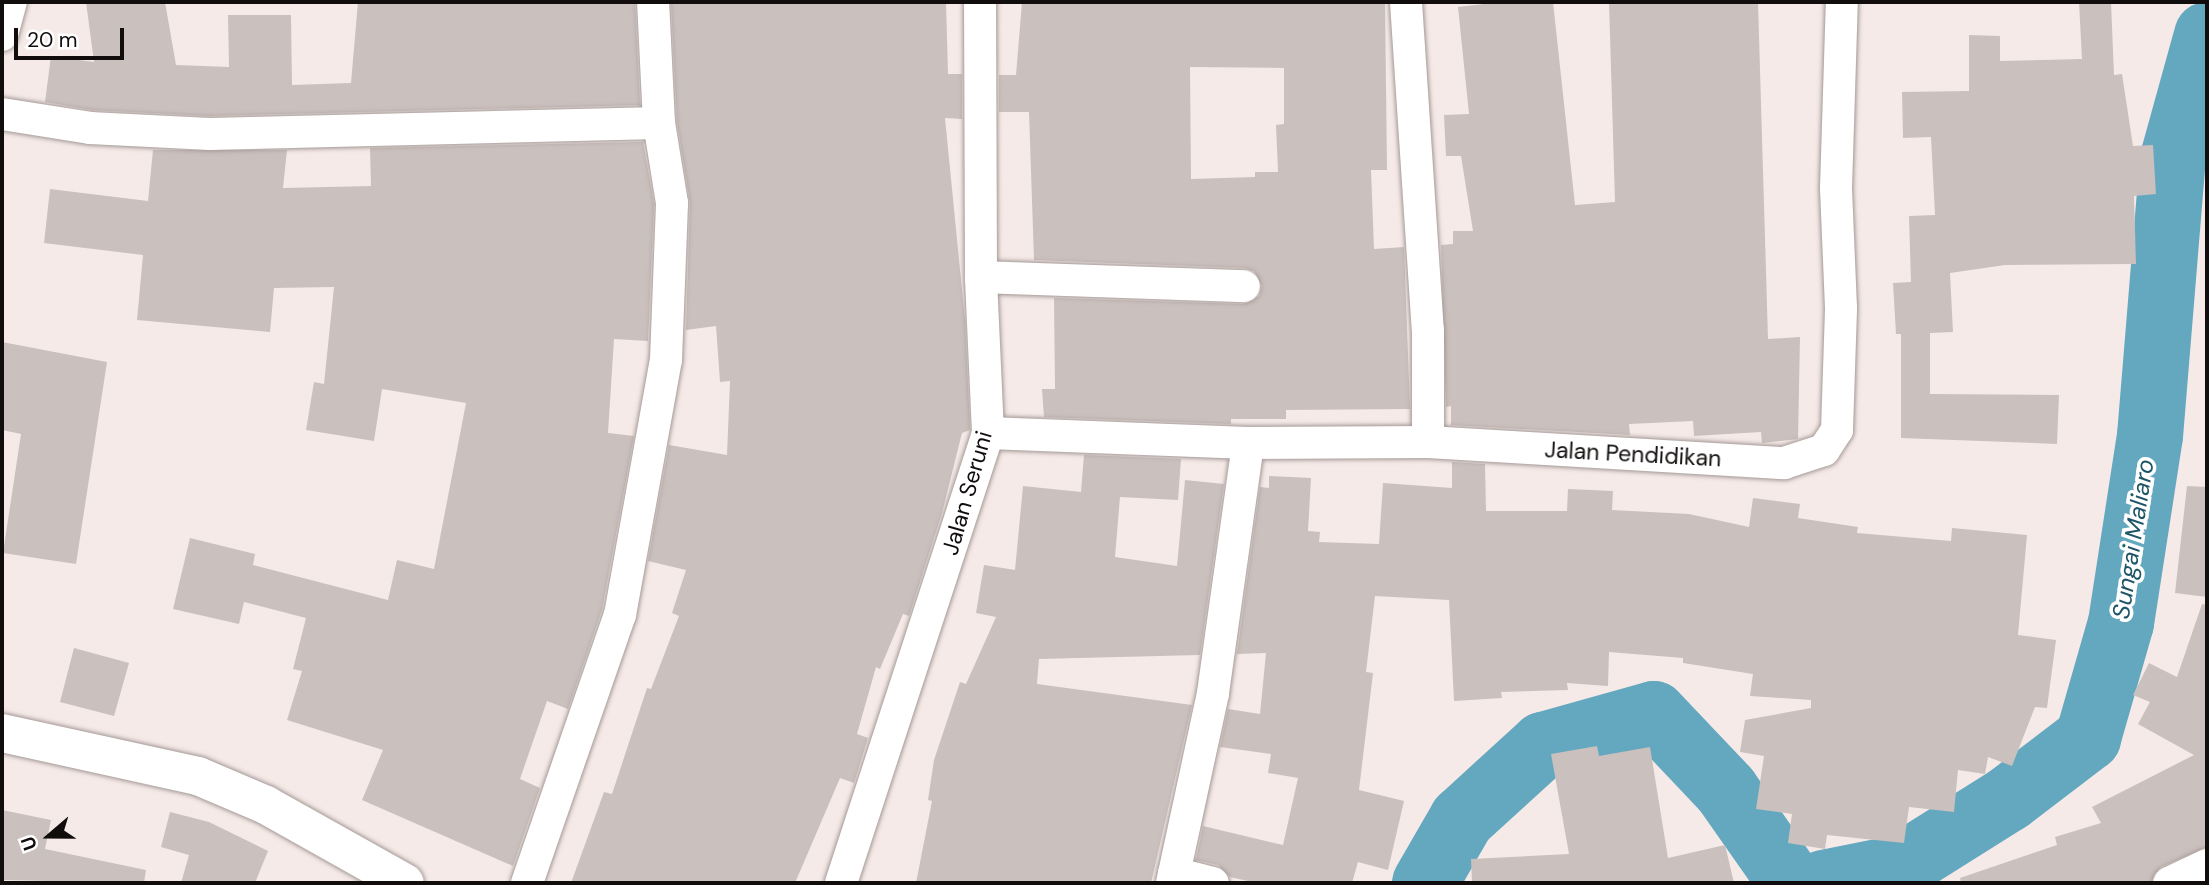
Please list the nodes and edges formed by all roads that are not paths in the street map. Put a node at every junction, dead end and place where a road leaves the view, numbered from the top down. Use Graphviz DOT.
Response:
graph roads {
  1 [pos="12,2"];
  2 [pos="653,2"];
  3 [pos="980,2"];
  4 [pos="1406,2"];
  5 [pos="1842,2"];
  6 [pos="2,35"];
  7 [pos="2,114"];
  8 [pos="659,123"];
  9 [pos="981,277"];
  10 [pos="1244,286"];
  11 [pos="988,433"];
  12 [pos="1428,442"];
  13 [pos="1248,443"];
  14 [pos="2,733"];
  15 [pos="2207,865"];
  16 [pos="1173,878"];
  17 [pos="405,883"];
  18 [pos="527,883"];
  19 [pos="841,883"];
  20 [pos="1213,883"];
  21 [pos="2169,883"];
  1 -- 6 [label="street"];
  2 -- 8 [label="street"];
  3 -- 9 [label="street, Jalan Seruni"];
  4 -- 12 [label="street"];
  5 -- 12 [label="street, Jalan Pendidikan"];
  7 -- 8 [label="street"];
  8 -- 18 [label="street"];
  9 -- 10 [label="street"];
  9 -- 11 [label="street, Jalan Seruni"];
  11 -- 13 [label="street, Jalan Pendidikan"];
  11 -- 19 [label="street, Jalan Seruni"];
  12 -- 13 [label="street, Jalan Pendidikan"];
  13 -- 16 [label="street"];
  14 -- 17 [label="street"];
  15 -- 21 [label="street"];
  16 -- 20 [label="street"];
}
